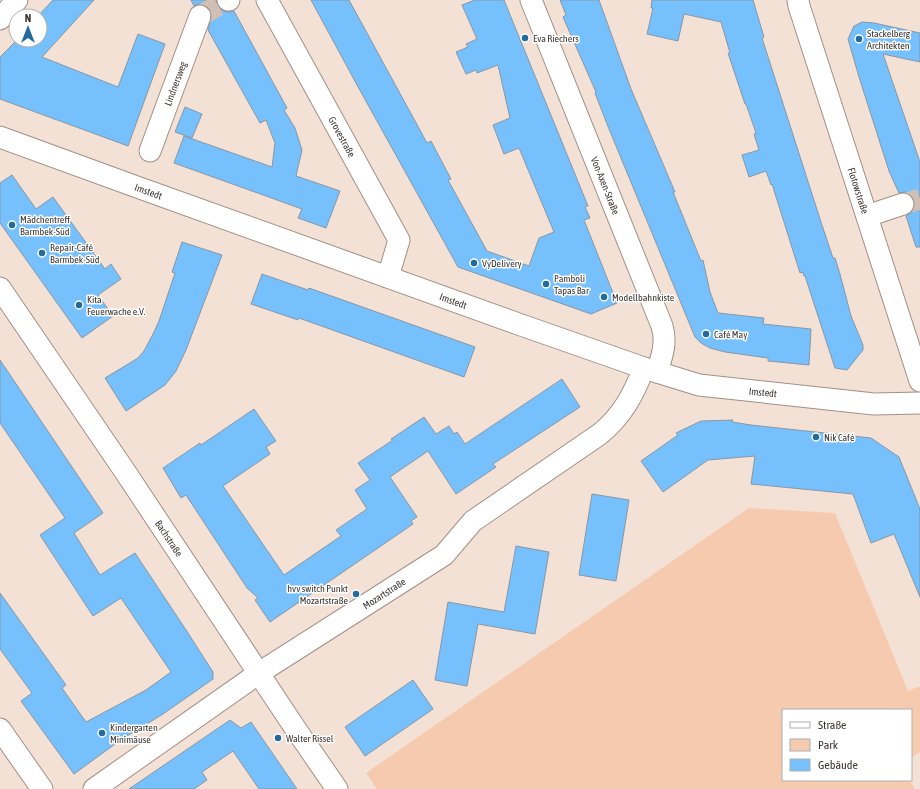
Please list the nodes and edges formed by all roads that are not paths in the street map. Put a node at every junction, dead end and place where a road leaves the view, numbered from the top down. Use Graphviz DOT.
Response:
graph roads {
  1 [pos="17,0"];
  2 [pos="267,0"];
  3 [pos="532,0"];
  4 [pos="798,0"];
  5 [pos="200,16"];
  6 [pos="0,19"];
  7 [pos="0,137"];
  8 [pos="150,151"];
  9 [pos="903,204"];
  10 [pos="867,216"];
  11 [pos="388,277"];
  12 [pos="0,288"];
  13 [pos="650,370"];
  14 [pos="920,381"];
  15 [pos="920,403"];
  16 [pos="259,673"];
  17 [pos="0,729"];
  18 [pos="42,789"];
  19 [pos="94,789"];
  20 [pos="337,789"];
  1 -- 6 [label="street"];
  2 -- 11 [label="street, Grovestraße"];
  3 -- 13 [label="street, Von-Axen-Straße"];
  4 -- 10 [label="street, Flotowstraße"];
  5 -- 8 [label="street, Lindnersweg"];
  7 -- 11 [label="street, Imstedt"];
  9 -- 10 [label="street"];
  10 -- 14 [label="street, Flotowstraße"];
  11 -- 13 [label="street, Imstedt"];
  12 -- 16 [label="street, Bachstraße"];
  13 -- 15 [label="street, Imstedt"];
  13 -- 16 [label="street, Mozartstraße"];
  16 -- 19 [label="street, Mozartstraße"];
  16 -- 20 [label="street, Bachstraße"];
  17 -- 18 [label="street"];
}
